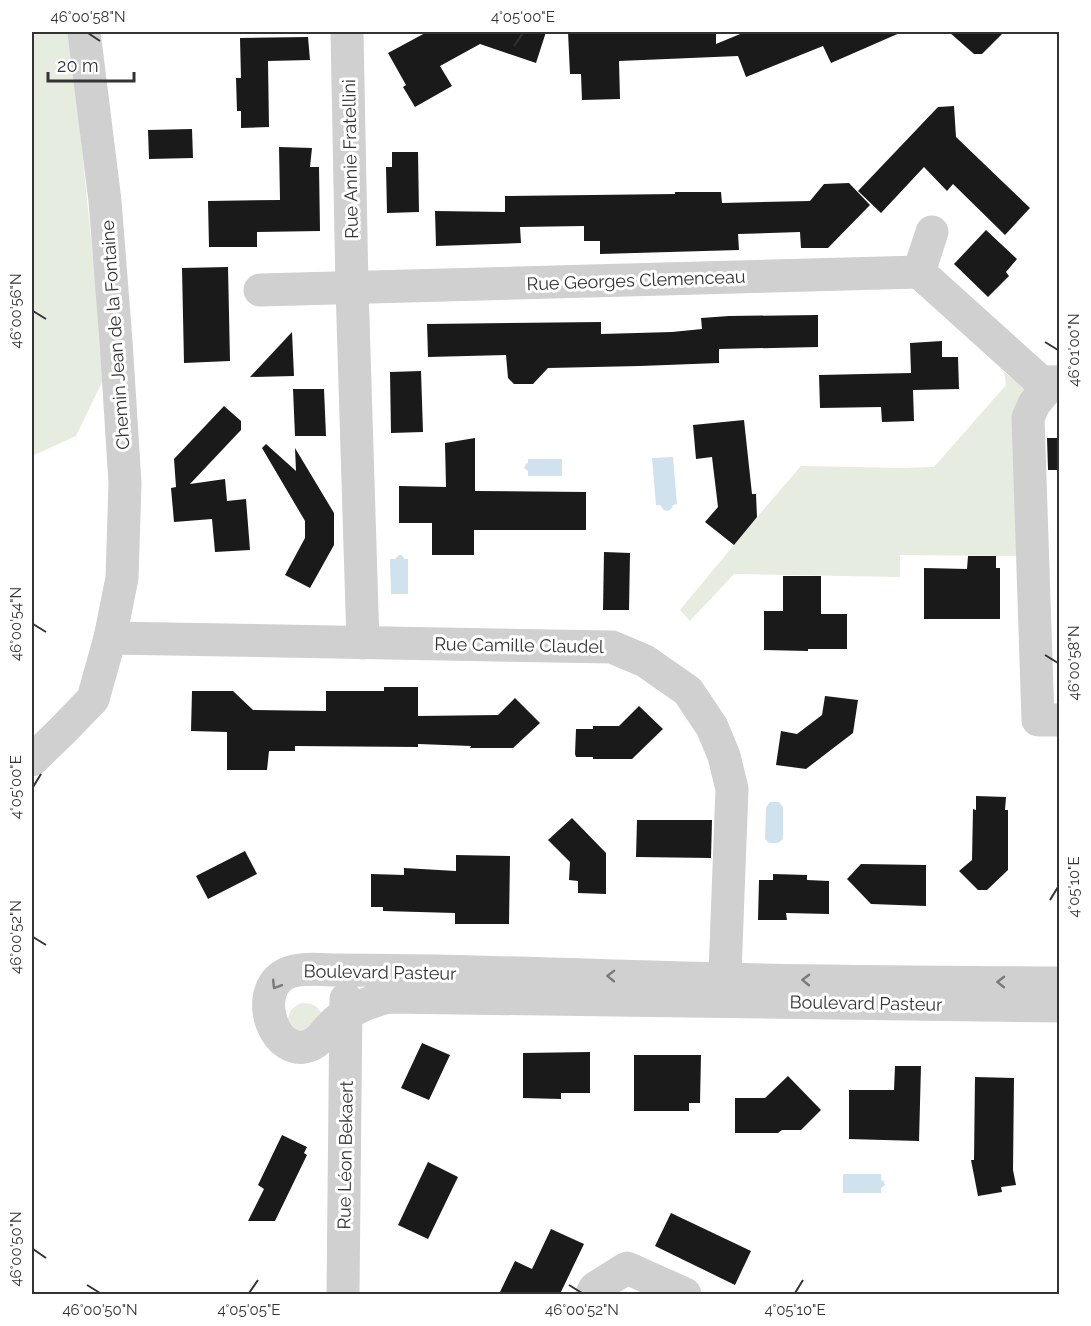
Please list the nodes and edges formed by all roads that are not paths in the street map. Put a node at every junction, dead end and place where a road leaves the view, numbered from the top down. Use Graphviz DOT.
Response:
graph roads {
  1 [pos="84,32"];
  2 [pos="347,32"];
  3 [pos="932,232"];
  4 [pos="919,272"];
  5 [pos="352,287"];
  6 [pos="260,290"];
  7 [pos="1056,382"];
  8 [pos="110,638"];
  9 [pos="363,643"];
  10 [pos="1059,720"];
  11 [pos="32,760"];
  12 [pos="346,970"];
  13 [pos="1059,983"];
  14 [pos="724,990"];
  15 [pos="1059,1006"];
  16 [pos="346,1015"];
  17 [pos="343,1294"];
  18 [pos="592,1294"];
  19 [pos="686,1294"];
  1 -- 8 [label="street, Chemin Jean de la Fontaine"];
  2 -- 5 [label="street, Rue Annie Fratellini"];
  3 -- 4 [label="street"];
  4 -- 5 [label="street, Rue Georges Clemenceau"];
  4 -- 7 [label="street"];
  5 -- 6 [label="street, Rue Georges Clemenceau"];
  5 -- 9 [label="street"];
  7 -- 10 [label="street"];
  8 -- 9 [label="street, Rue Camille Claudel"];
  8 -- 11 [label="street, Chemin Jean de la Fontaine"];
  9 -- 14 [label="street, Rue Camille Claudel"];
  14 -- 12 [label="street, Boulevard Pasteur, one-way"];
  12 -- 16 [label="street"];
  12 -- 16 [label="street, Boulevard Pasteur, one-way"];
  13 -- 14 [label="street, Boulevard Pasteur, one-way"];
  14 -- 15 [label="street, Boulevard Pasteur"];
  14 -- 16 [label="street, Boulevard Pasteur"];
  16 -- 17 [label="street, Rue Léon Bekaert"];
  18 -- 19 [label="street"];
}
